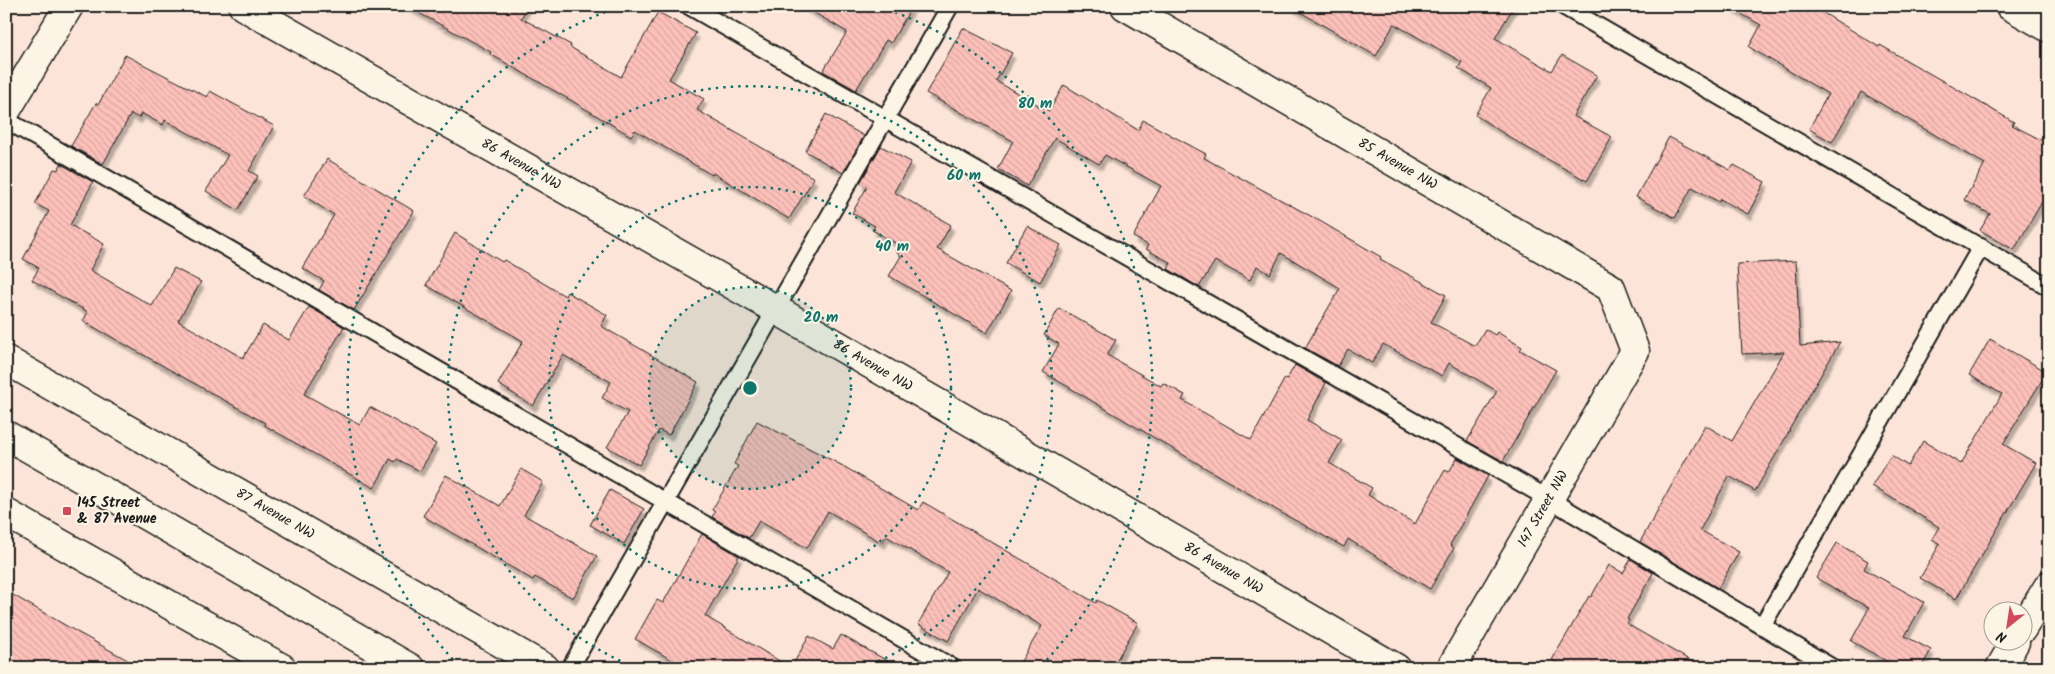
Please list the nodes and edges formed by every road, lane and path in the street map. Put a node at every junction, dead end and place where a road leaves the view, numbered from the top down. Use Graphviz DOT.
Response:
graph roads {
  1 [pos="69,6"];
  2 [pos="243,6"];
  3 [pos="689,6"];
  4 [pos="950,6"];
  5 [pos="1125,6"];
  6 [pos="1563,6"];
  7 [pos="2010,6"];
  8 [pos="2049,28"];
  9 [pos="6,111"];
  10 [pos="885,118"];
  11 [pos="6,120"];
  12 [pos="1981,247"];
  13 [pos="2049,287"];
  14 [pos="775,309"];
  15 [pos="1634,351"];
  16 [pos="6,360"];
  17 [pos="6,435"];
  18 [pos="1548,499"];
  19 [pos="665,501"];
  20 [pos="6,513"];
  21 [pos="2049,585"];
  22 [pos="2032,613"];
  23 [pos="1762,626"];
  24 [pos="2009,652"];
  25 [pos="282,668"];
  26 [pos="410,668"];
  27 [pos="545,668"];
  28 [pos="570,668"];
  29 [pos="954,668"];
  30 [pos="1396,668"];
  31 [pos="1451,668"];
  32 [pos="1833,668"];
  33 [pos="2000,668"];
  1 -- 9 [label="street"];
  2 -- 14 [label="street, 86 Avenue NW"];
  3 -- 10 [label="lane"];
  4 -- 10 [label="lane"];
  5 -- 15 [label="street, 85 Avenue NW"];
  6 -- 12 [label="lane"];
  7 -- 8 [label="street"];
  10 -- 14 [label="lane"];
  10 -- 18 [label="lane"];
  11 -- 19 [label="lane"];
  12 -- 13 [label="lane"];
  12 -- 23 [label="lane"];
  14 -- 19 [label="lane"];
  14 -- 30 [label="street, 86 Avenue NW"];
  15 -- 18 [label="street, 147 Street NW"];
  16 -- 27 [label="street, 87 Avenue NW"];
  17 -- 26 [label="street"];
  18 -- 23 [label="lane"];
  18 -- 31 [label="street, 147 Street NW"];
  19 -- 28 [label="lane"];
  19 -- 29 [label="lane"];
  20 -- 25 [label="street"];
  21 -- 22 [label="street"];
  23 -- 32 [label="lane"];
  24 -- 33 [label="street"];
}
